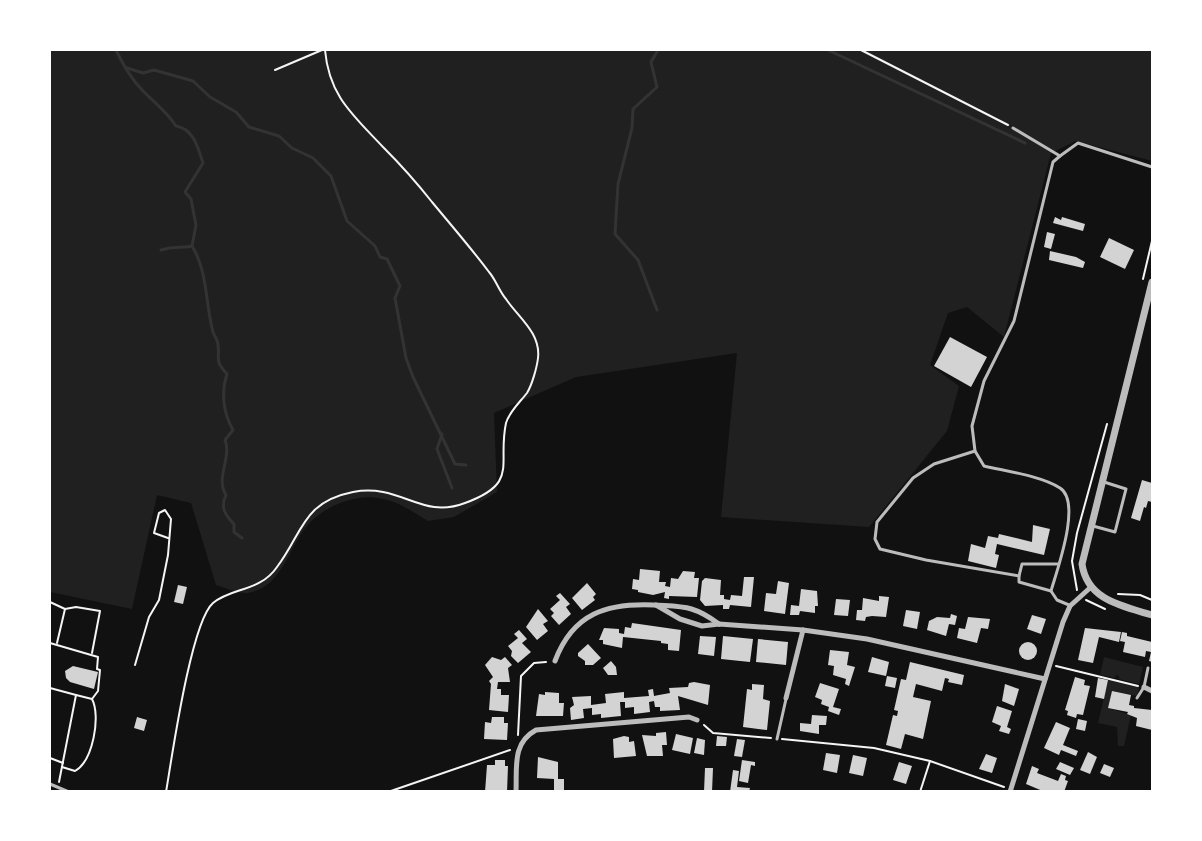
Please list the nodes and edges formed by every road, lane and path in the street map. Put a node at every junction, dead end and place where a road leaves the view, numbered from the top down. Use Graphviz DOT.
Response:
graph roads {
  1 [pos="323,50"];
  2 [pos="861,50"];
  3 [pos="275,70"];
  4 [pos="1013,128"];
  5 [pos="1060,156"];
  6 [pos="1152,167"];
  7 [pos="1152,282"];
  8 [pos="975,451"];
  9 [pos="1102,482"];
  10 [pos="1091,526"];
  11 [pos="168,538"];
  12 [pos="1058,564"];
  13 [pos="1019,576"];
  14 [pos="1091,587"];
  15 [pos="1051,591"];
  16 [pos="1113,592"];
  17 [pos="1080,596"];
  18 [pos="1152,600"];
  19 [pos="50,602"];
  20 [pos="656,605"];
  21 [pos="1070,606"];
  22 [pos="65,609"];
  23 [pos="1104,609"];
  24 [pos="1152,615"];
  25 [pos="719,624"];
  26 [pos="803,630"];
  27 [pos="50,643"];
  28 [pos="57,643"];
  29 [pos="92,655"];
  30 [pos="555,661"];
  31 [pos="135,665"];
  32 [pos="1049,665"];
  33 [pos="1148,668"];
  34 [pos="1118,675"];
  35 [pos="1045,679"];
  36 [pos="1116,680"];
  37 [pos="1144,687"];
  38 [pos="50,688"];
  39 [pos="1152,691"];
  40 [pos="76,695"];
  41 [pos="786,698"];
  42 [pos="1137,698"];
  43 [pos="92,699"];
  44 [pos="697,720"];
  45 [pos="777,739"];
  46 [pos="518,748"];
  47 [pos="50,759"];
  48 [pos="930,761"];
  49 [pos="62,765"];
  50 [pos="50,784"];
  51 [pos="58,787"];
  52 [pos="1010,790"];
  53 [pos="69,792"];
  54 [pos="166,792"];
  55 [pos="388,792"];
  56 [pos="516,792"];
  57 [pos="920,792"];
  1 -- 3 [label="path"];
  1 -- 54 [label="path"];
  2 -- 4 [label="path"];
  4 -- 5 [label="lane"];
  5 -- 6 [label="lane"];
  5 -- 8 [label="lane"];
  7 -- 9 [label="street"];
  8 -- 12 [label="lane"];
  8 -- 13 [label="lane"];
  9 -- 10 [label="street"];
  9 -- 10 [label="lane"];
  10 -- 14 [label="street"];
  11 -- 11 [label="path"];
  11 -- 31 [label="path"];
  12 -- 13 [label="lane"];
  12 -- 15 [label="lane"];
  13 -- 15 [label="lane"];
  14 -- 17 [label="street"];
  14 -- 24 [label="street"];
  15 -- 21 [label="lane"];
  16 -- 18 [label="path"];
  17 -- 21 [label="street"];
  17 -- 23 [label="path"];
  19 -- 22 [label="path"];
  20 -- 25 [label="street"];
  20 -- 25 [label="street"];
  20 -- 30 [label="street"];
  21 -- 32 [label="street"];
  22 -- 28 [label="path"];
  22 -- 29 [label="path"];
  25 -- 26 [label="street"];
  26 -- 35 [label="street"];
  26 -- 41 [label="street"];
  27 -- 28 [label="path"];
  28 -- 29 [label="path"];
  29 -- 43 [label="path"];
  30 -- 46 [label="path"];
  32 -- 35 [label="street"];
  32 -- 36 [label="path"];
  33 -- 37 [label="lane"];
  34 -- 36 [label="path"];
  35 -- 52 [label="street"];
  36 -- 37 [label="path"];
  37 -- 39 [label="street"];
  37 -- 42 [label="lane"];
  38 -- 40 [label="path"];
  40 -- 43 [label="path"];
  40 -- 49 [label="path"];
  41 -- 45 [label="lane"];
  43 -- 49 [label="path"];
  44 -- 45 [label="path"];
  44 -- 46 [label="street"];
  45 -- 48 [label="path"];
  46 -- 55 [label="path"];
  46 -- 56 [label="street"];
  47 -- 49 [label="path"];
  48 -- 52 [label="path"];
  48 -- 57 [label="path"];
  49 -- 51 [label="path"];
  50 -- 51 [label="lane"];
  51 -- 53 [label="lane"];
}
